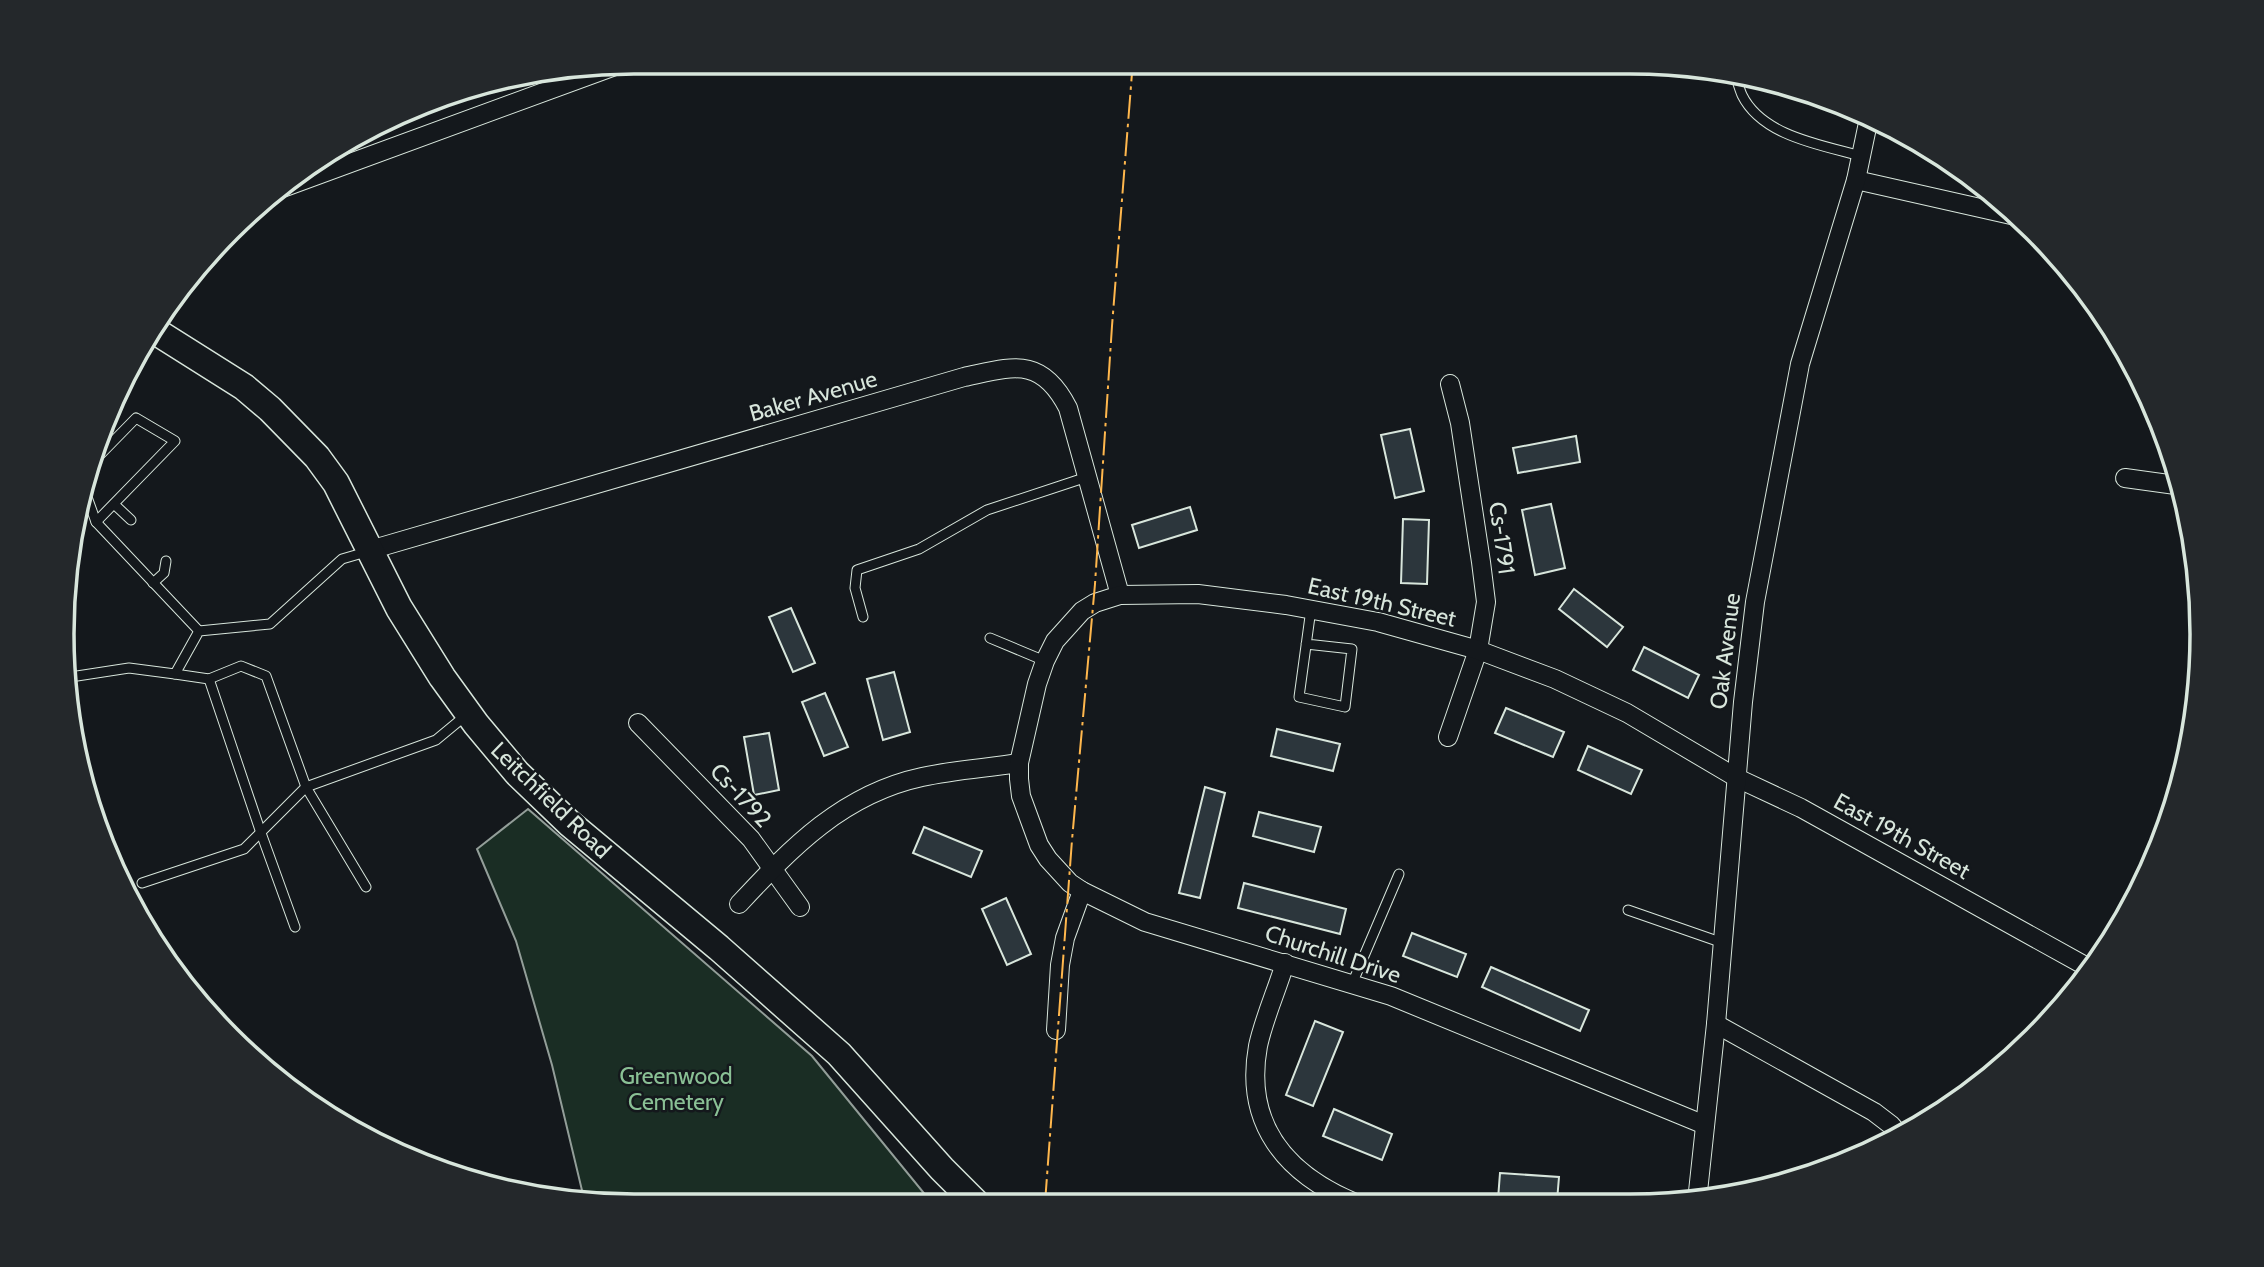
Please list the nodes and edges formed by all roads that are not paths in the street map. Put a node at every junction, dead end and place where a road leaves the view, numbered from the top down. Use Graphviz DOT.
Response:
graph roads {
  1 [pos="587,76"];
  2 [pos="1738,84"];
  3 [pos="1867,126"];
  4 [pos="1861,156"];
  5 [pos="307,179"];
  6 [pos="1856,180"];
  7 [pos="2001,213"];
  8 [pos="160,334"];
  9 [pos="1450,384"];
  10 [pos="104,450"];
  11 [pos="1087,477"];
  12 [pos="2124,478"];
  13 [pos="2170,484"];
  14 [pos="89,503"];
  15 [pos="114,504"];
  16 [pos="131,520"];
  17 [pos="96,522"];
  18 [pos="370,550"];
  19 [pos="166,561"];
  20 [pos="153,583"];
  21 [pos="1120,595"];
  22 [pos="1311,610"];
  23 [pos="863,617"];
  24 [pos="199,631"];
  25 [pos="990,638"];
  26 [pos="1306,644"];
  27 [pos="1478,650"];
  28 [pos="1045,661"];
  29 [pos="175,674"];
  30 [pos="76,676"];
  31 [pos="209,679"];
  32 [pos="468,714"];
  33 [pos="638,723"];
  34 [pos="1448,737"];
  35 [pos="1019,763"];
  36 [pos="1737,778"];
  37 [pos="306,787"];
  38 [pos="261,833"];
  39 [pos="772,868"];
  40 [pos="1399,874"];
  41 [pos="142,883"];
  42 [pos="366,887"];
  43 [pos="1082,891"];
  44 [pos="739,904"];
  45 [pos="800,907"];
  46 [pos="1628,910"];
  47 [pos="295,927"];
  48 [pos="1723,943"];
  49 [pos="1285,963"];
  50 [pos="2082,964"];
  51 [pos="1352,984"];
  52 [pos="1716,1024"];
  53 [pos="1056,1030"];
  54 [pos="1705,1125"];
  55 [pos="1893,1127"];
  56 [pos="1698,1189"];
  57 [pos="967,1194"];
  58 [pos="1337,1194"];
  1 -- 5 [label="street"];
  2 -- 4 [label="lane"];
  3 -- 4 [label="street, Oak Avenue"];
  4 -- 6 [label="street, Oak Avenue"];
  6 -- 7 [label="street"];
  6 -- 36 [label="street, Oak Avenue"];
  8 -- 18 [label="street, Leitchfield Road"];
  9 -- 27 [label="street, Cs-1791"];
  10 -- 15 [label="lane"];
  11 -- 18 [label="street, Baker Avenue"];
  11 -- 21 [label="street, Baker Avenue"];
  11 -- 23 [label="lane"];
  12 -- 13 [label="street"];
  14 -- 17 [label="lane"];
  15 -- 16 [label="lane"];
  15 -- 17 [label="lane"];
  17 -- 20 [label="lane"];
  18 -- 24 [label="lane"];
  18 -- 32 [label="street, Leitchfield Road"];
  19 -- 20 [label="lane"];
  20 -- 24 [label="lane"];
  21 -- 22 [label="street, East 19th Street"];
  21 -- 28 [label="street, East 19th Street"];
  22 -- 26 [label="lane"];
  22 -- 27 [label="street, East 19th Street"];
  24 -- 29 [label="lane"];
  25 -- 28 [label="lane"];
  26 -- 26 [label="lane"];
  27 -- 34 [label="street, Cs-1791"];
  27 -- 36 [label="street, East 19th Street"];
  28 -- 35 [label="street, East 19th Street"];
  29 -- 30 [label="lane"];
  29 -- 31 [label="lane"];
  31 -- 37 [label="lane"];
  31 -- 38 [label="lane"];
  32 -- 37 [label="lane"];
  32 -- 57 [label="street, Leitchfield Road"];
  33 -- 39 [label="street, Cs-1792"];
  35 -- 39 [label="street"];
  35 -- 43 [label="street, Churchill Drive"];
  36 -- 48 [label="street, Oak Avenue"];
  36 -- 50 [label="street, East 19th Street"];
  37 -- 38 [label="lane"];
  37 -- 42 [label="lane"];
  38 -- 41 [label="lane"];
  38 -- 47 [label="lane"];
  39 -- 44 [label="street"];
  39 -- 45 [label="street, Cs-1792"];
  40 -- 51 [label="lane"];
  43 -- 49 [label="street, Churchill Drive"];
  43 -- 53 [label="street"];
  46 -- 48 [label="lane"];
  48 -- 52 [label="street, Oak Avenue"];
  49 -- 51 [label="street, Churchill Drive"];
  49 -- 58 [label="street"];
  51 -- 54 [label="street, Churchill Drive"];
  52 -- 54 [label="street, Oak Avenue"];
  52 -- 55 [label="street"];
  54 -- 56 [label="street, Oak Avenue"];
}
